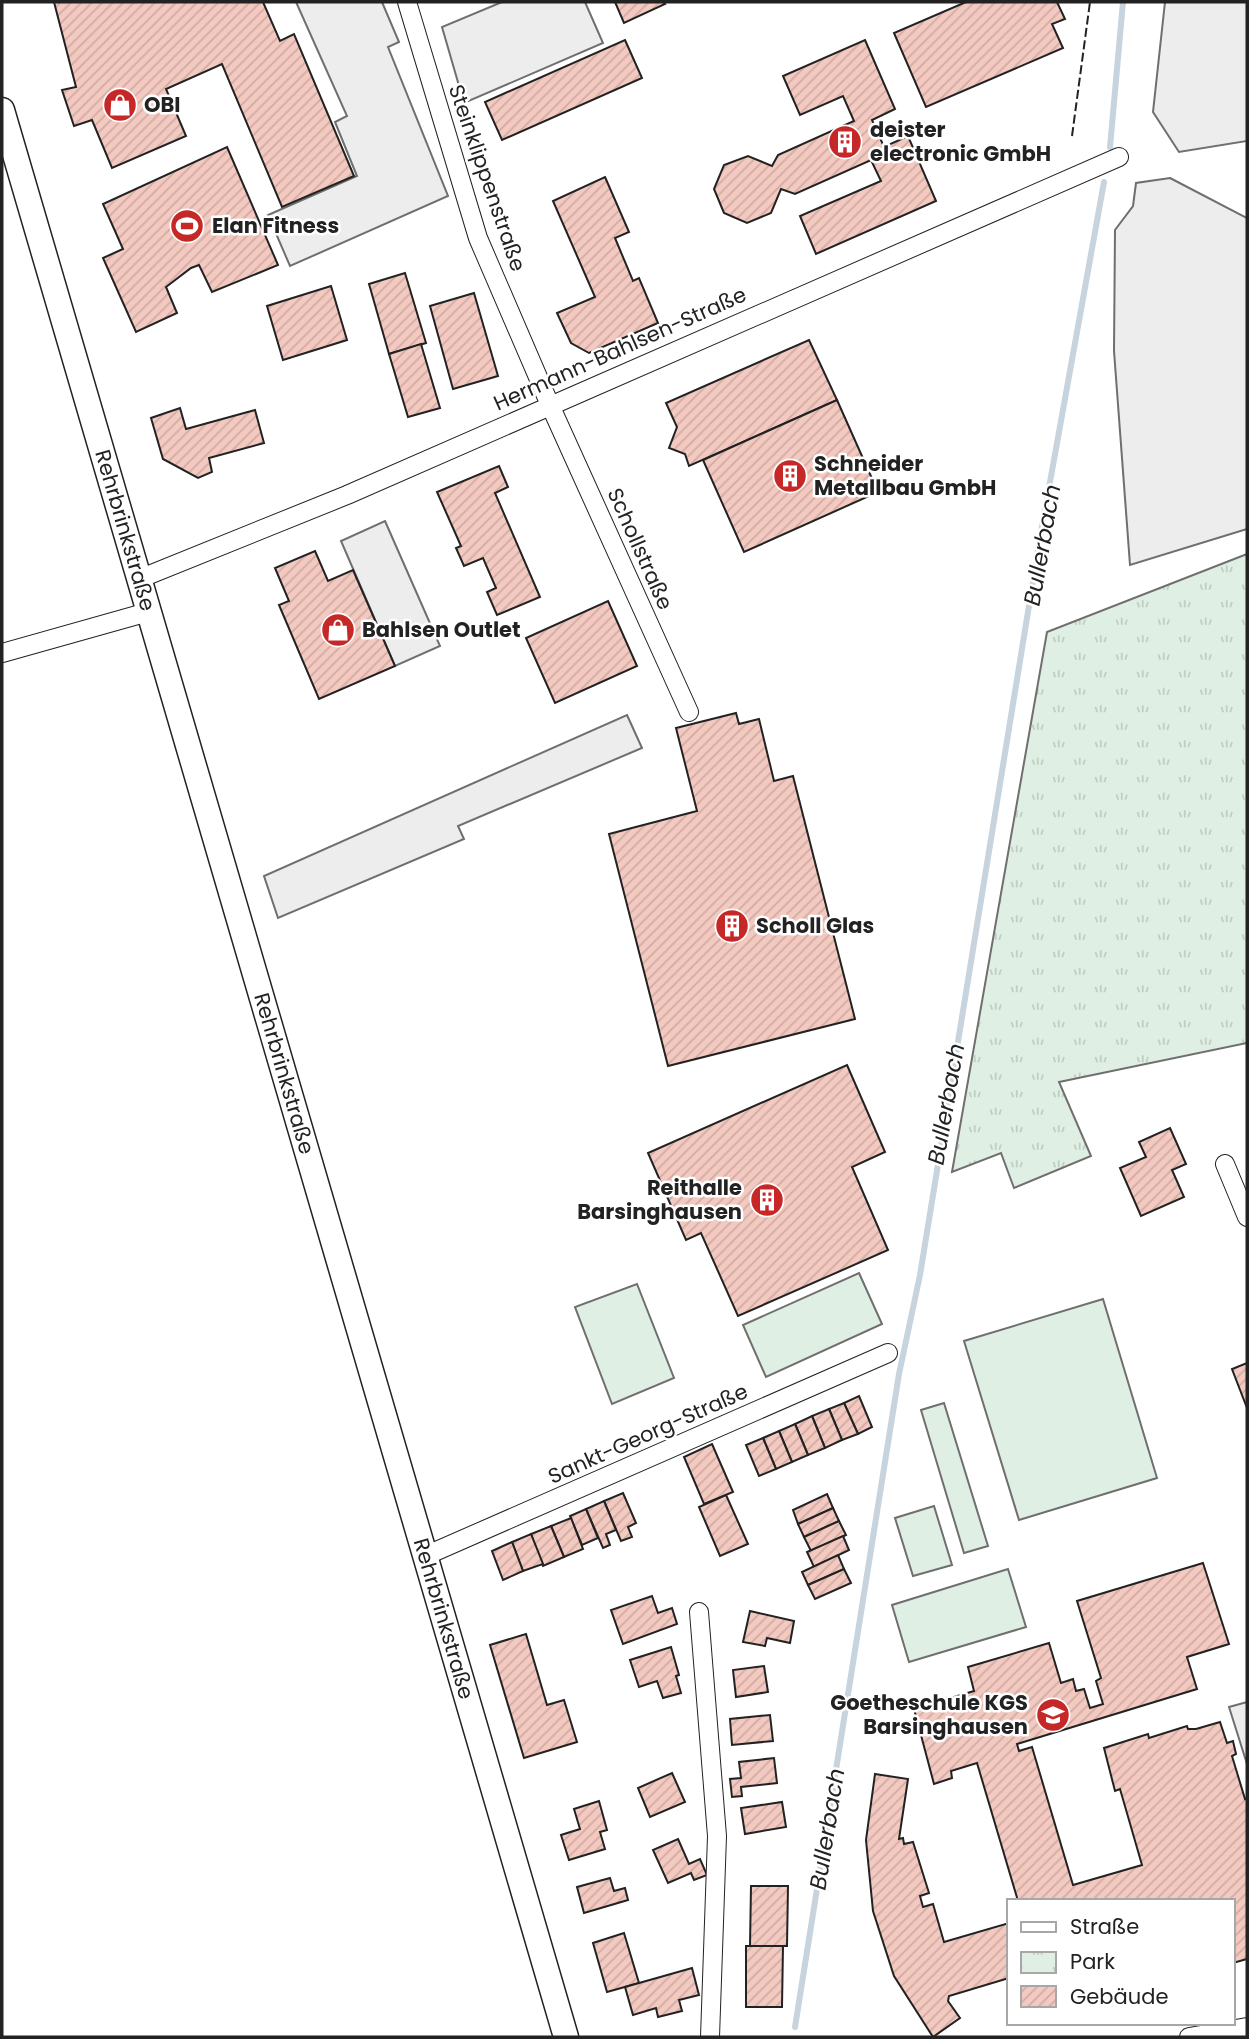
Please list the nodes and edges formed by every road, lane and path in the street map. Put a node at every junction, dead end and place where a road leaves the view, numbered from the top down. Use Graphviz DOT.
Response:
graph roads {
  1 [pos="407,2"];
  2 [pos="2,110"];
  3 [pos="1119,157"];
  4 [pos="550,405"];
  5 [pos="139,579"];
  6 [pos="148,612"];
  7 [pos="2,653"];
  8 [pos="689,712"];
  9 [pos="1226,1164"];
  10 [pos="1247,1216"];
  11 [pos="888,1353"];
  12 [pos="425,1556"];
  13 [pos="699,1612"];
  14 [pos="1247,2027"];
  15 [pos="566,2037"];
  16 [pos="710,2037"];
  17 [pos="1189,2037"];
  1 -- 4 [label="street, Steinklippenstraße"];
  2 -- 5 [label="main road, Rehrbrinkstraße"];
  3 -- 4 [label="street, Hermann-Bahlsen-Straße"];
  4 -- 5 [label="street, Hermann-Bahlsen-Straße"];
  4 -- 8 [label="street, Schollstraße"];
  5 -- 6 [label="main road, Rehrbrinkstraße"];
  6 -- 7 [label="street"];
  6 -- 12 [label="main road, Rehrbrinkstraße"];
  9 -- 10 [label="street"];
  11 -- 12 [label="street, Sankt-Georg-Straße"];
  12 -- 15 [label="main road, Rehrbrinkstraße"];
  13 -- 16 [label="street"];
  14 -- 17 [label="street"];
}
